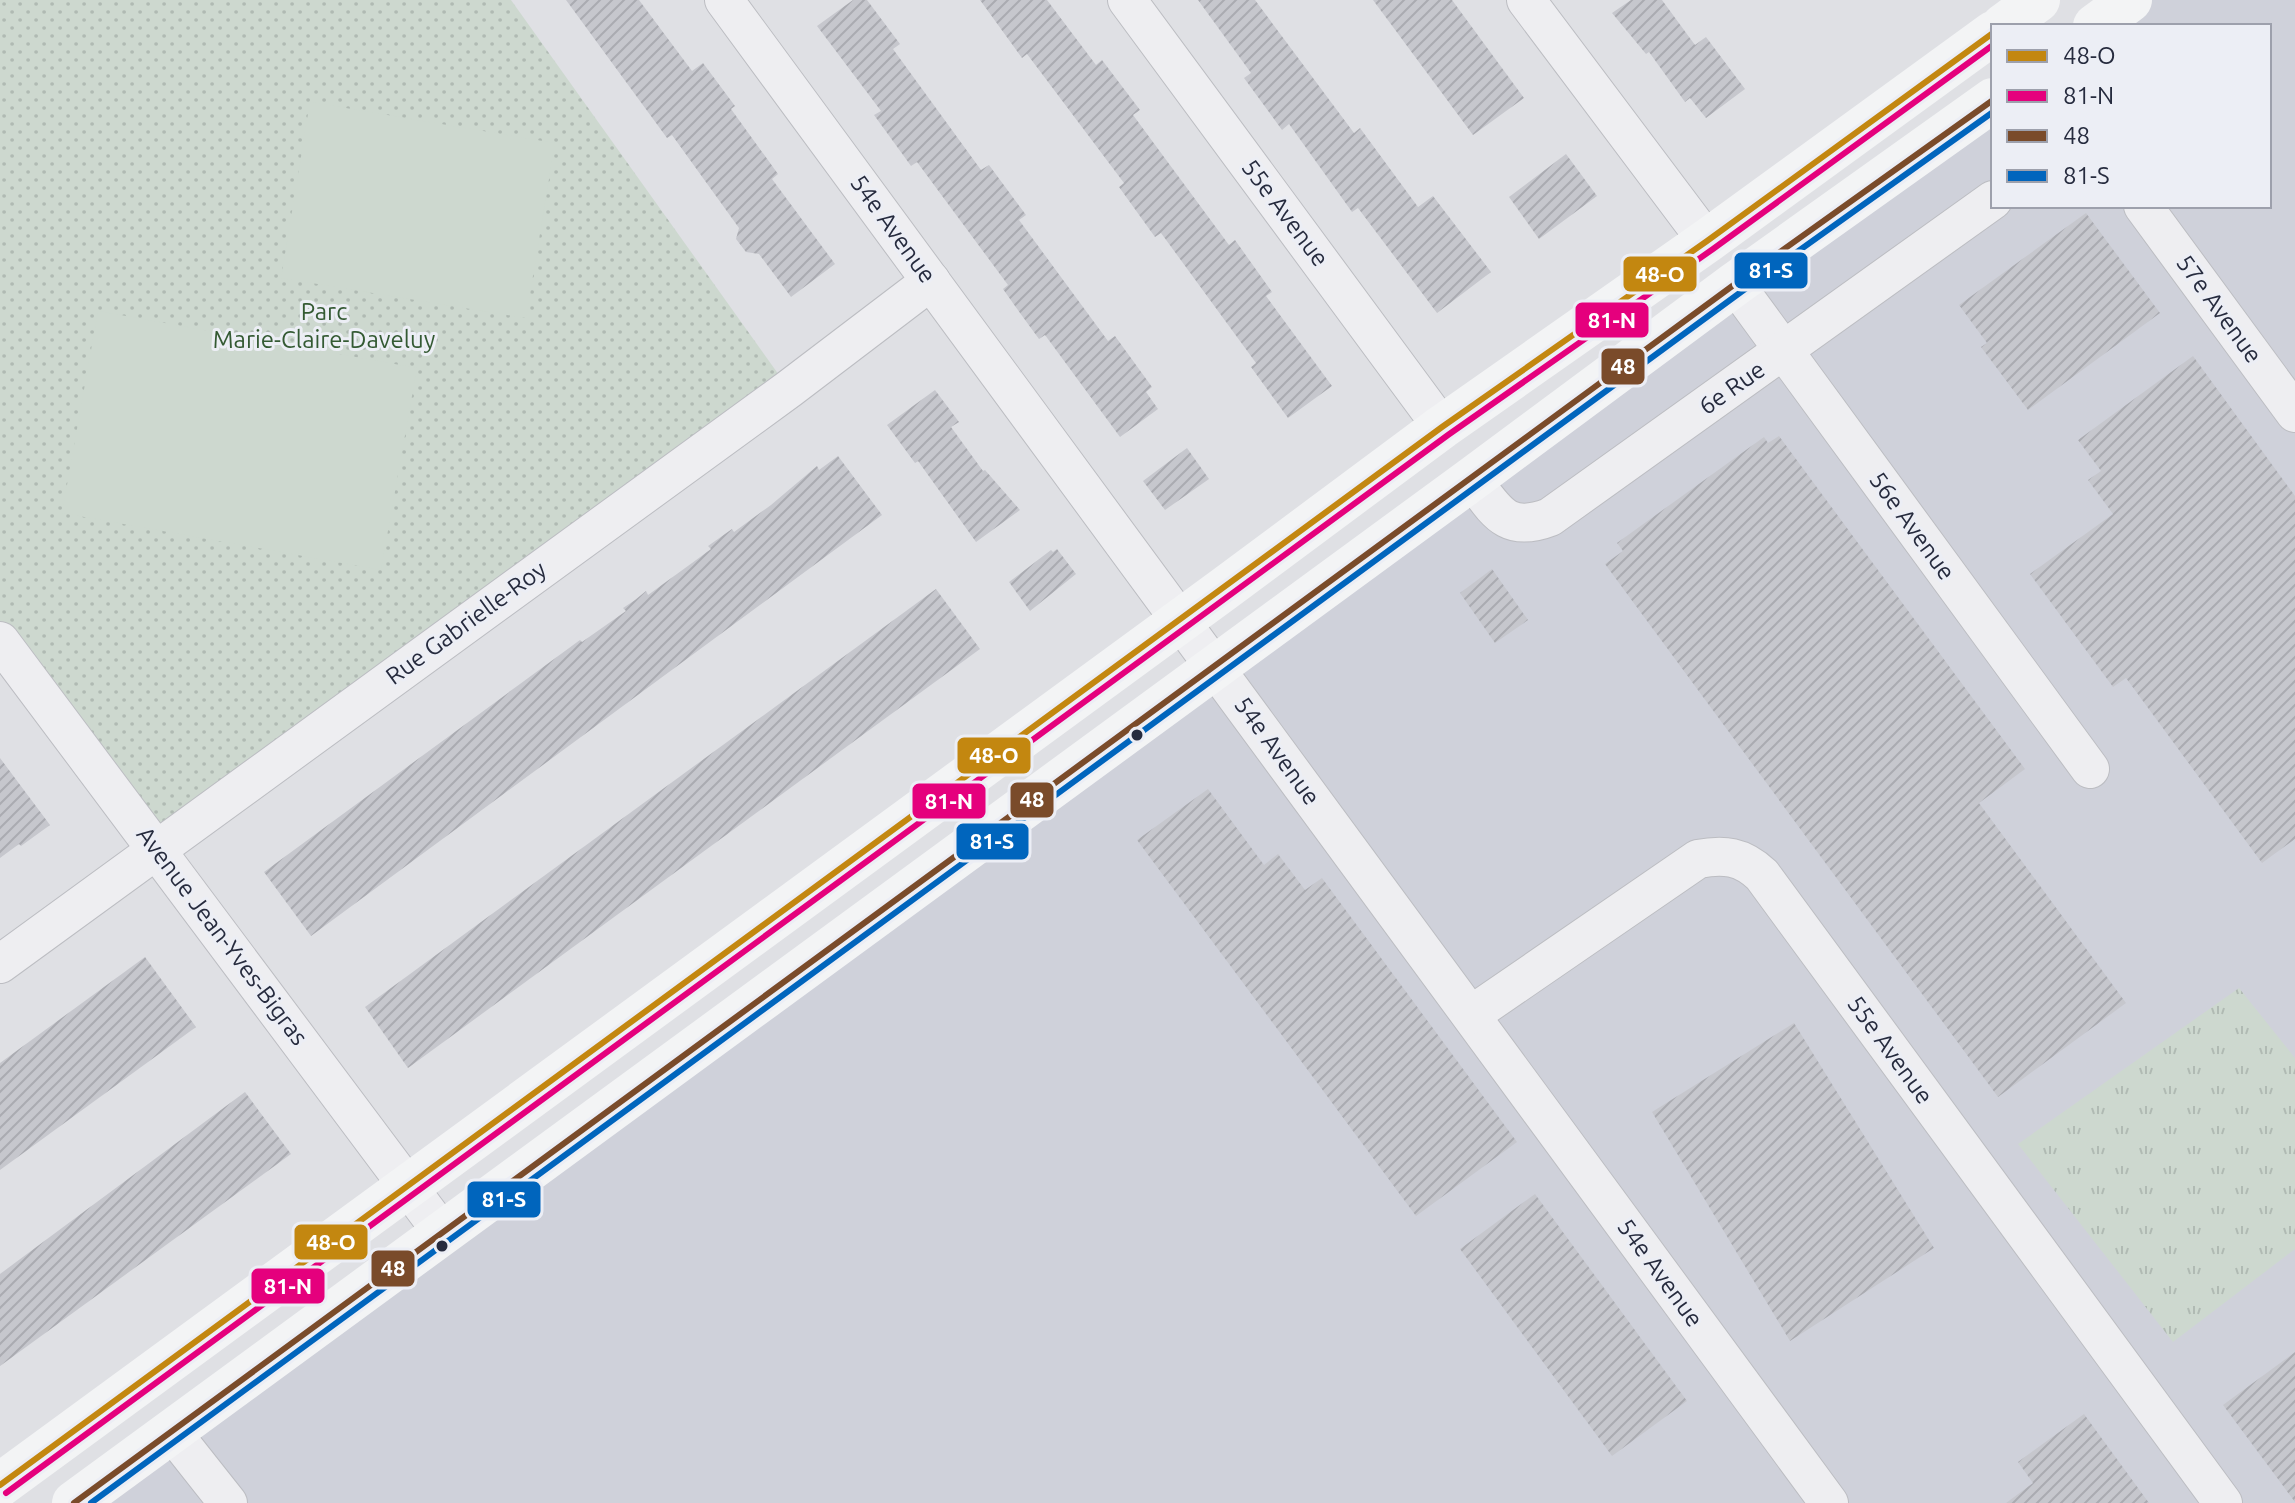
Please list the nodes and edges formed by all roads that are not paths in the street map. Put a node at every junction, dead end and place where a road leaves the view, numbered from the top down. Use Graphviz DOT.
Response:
graph roads {
  1 [pos="724,0"];
  2 [pos="1127,0"];
  3 [pos="1526,0"];
  4 [pos="2130,0"];
  5 [pos="2098,24"];
  6 [pos="1991,30"];
  7 [pos="1991,101"];
  8 [pos="1991,201"];
  9 [pos="2144,208"];
  10 [pos="1707,241"];
  11 [pos="931,281"];
  12 [pos="1735,284"];
  13 [pos="1785,351"];
  14 [pos="2295,413"];
  15 [pos="1442,427"];
  16 [pos="1472,479"];
  17 [pos="1181,619"];
  18 [pos="0,641"];
  19 [pos="1215,666"];
  20 [pos="2090,769"];
  21 [pos="156,848"];
  22 [pos="0,964"];
  23 [pos="1471,1015"];
  24 [pos="407,1188"];
  25 [pos="442,1232"];
  26 [pos="171,1431"];
  27 [pos="0,1485"];
  28 [pos="74,1503"];
  29 [pos="228,1503"];
  30 [pos="1829,1503"];
  31 [pos="2223,1503"];
  1 -- 11 [label="street, 54e Avenue"];
  2 -- 15 [label="street, 55e Avenue"];
  3 -- 10 [label="street"];
  4 -- 5 [label="street"];
  6 -- 10 [label="street"];
  7 -- 12 [label="street"];
  8 -- 13 [label="street, 6e Rue"];
  9 -- 14 [label="street, 57e Avenue"];
  10 -- 15 [label="street"];
  11 -- 17 [label="street, 54e Avenue"];
  11 -- 21 [label="street, Rue Gabrielle-Roy"];
  12 -- 13 [label="street, 56e Avenue"];
  12 -- 16 [label="street"];
  13 -- 16 [label="street, 6e Rue"];
  13 -- 20 [label="street, 56e Avenue"];
  15 -- 17 [label="street"];
  16 -- 19 [label="street"];
  17 -- 19 [label="street, 54e Avenue"];
  17 -- 24 [label="street"];
  18 -- 21 [label="street, Avenue Jean-Yves-Bigras"];
  19 -- 23 [label="street, 54e Avenue"];
  19 -- 25 [label="street"];
  21 -- 22 [label="street, Rue Gabrielle-Roy"];
  21 -- 24 [label="street, Avenue Jean-Yves-Bigras"];
  23 -- 30 [label="street, 54e Avenue"];
  23 -- 31 [label="street, 55e Avenue"];
  24 -- 25 [label="street, Avenue Jean-Yves-Bigras"];
  24 -- 27 [label="street"];
  25 -- 26 [label="street"];
  26 -- 28 [label="street"];
  26 -- 29 [label="street"];
}
